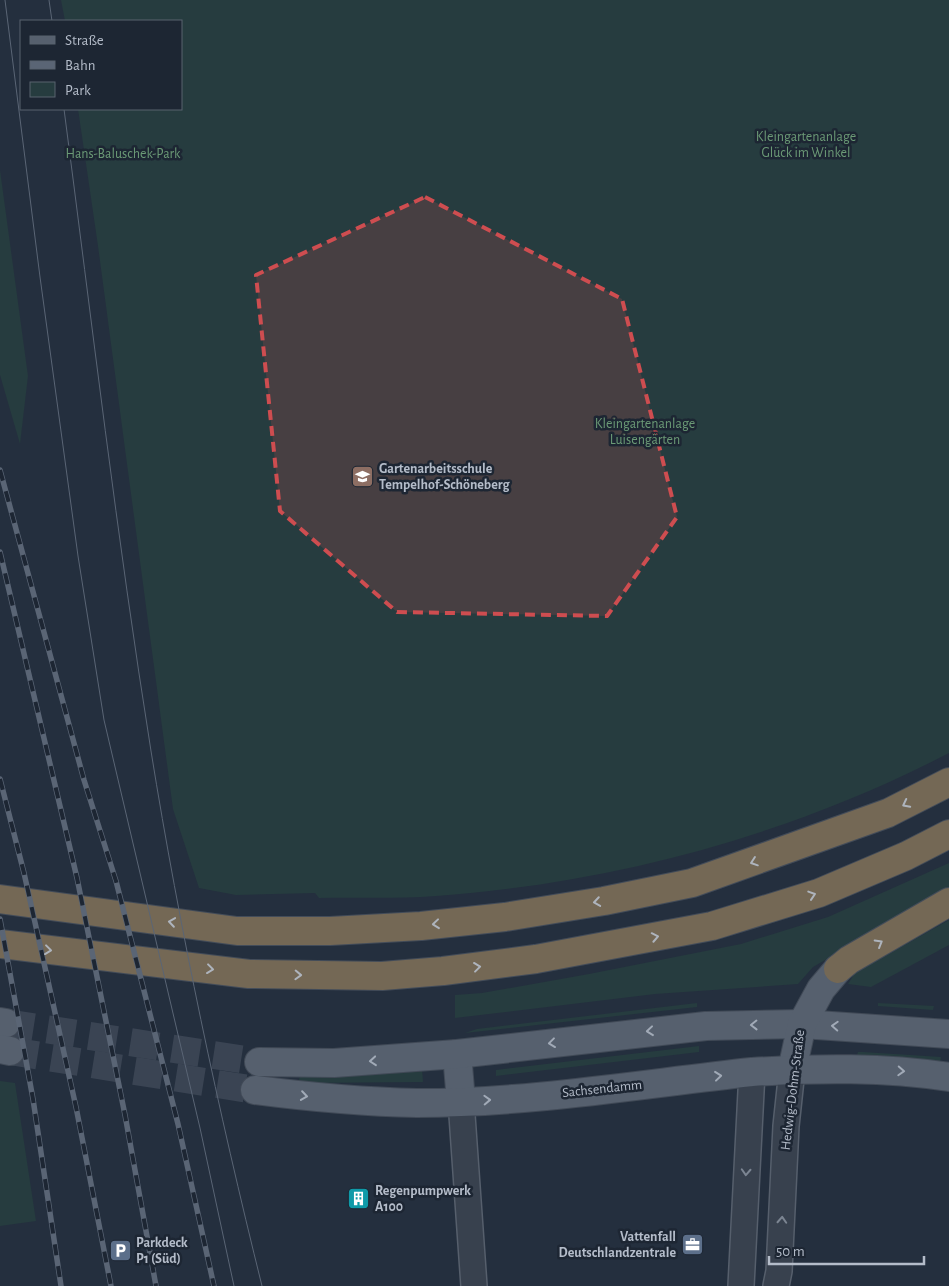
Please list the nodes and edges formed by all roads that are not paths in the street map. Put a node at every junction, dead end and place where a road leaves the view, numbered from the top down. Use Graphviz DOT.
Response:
graph roads {
  1 [pos="949,782"];
  2 [pos="949,834"];
  3 [pos="0,899"];
  4 [pos="949,902"];
  5 [pos="0,944"];
  6 [pos="838,969"];
  7 [pos="802,1024"];
  8 [pos="949,1034"];
  9 [pos="457,1054"];
  10 [pos="259,1062"];
  11 [pos="792,1070"];
  12 [pos="752,1072"];
  13 [pos="949,1077"];
  14 [pos="256,1090"];
  15 [pos="461,1101"];
  16 [pos="474,1286"];
  17 [pos="740,1286"];
  18 [pos="776,1286"];
  1 -- 3 [label="highway, one-way"];
  5 -- 2 [label="highway, one-way"];
  6 -- 4 [label="highway, one-way"];
  6 -- 7 [label="main road"];
  8 -- 7 [label="main road, one-way"];
  7 -- 9 [label="main road, one-way"];
  7 -- 11 [label="main road, Hedwig-Dohm-Straße"];
  7 -- 12 [label="main road, Hedwig-Dohm-Straße"];
  9 -- 10 [label="main road, one-way"];
  9 -- 15 [label="main road"];
  11 -- 12 [label="main road, Sachsendamm"];
  11 -- 13 [label="main road, Sachsendamm, one-way"];
  18 -- 11 [label="street, Hedwig-Dohm-Straße, one-way"];
  15 -- 12 [label="main road, Sachsendamm, one-way"];
  12 -- 17 [label="street, one-way"];
  14 -- 15 [label="main road, Sachsendamm, one-way"];
  15 -- 16 [label="street"];
}
